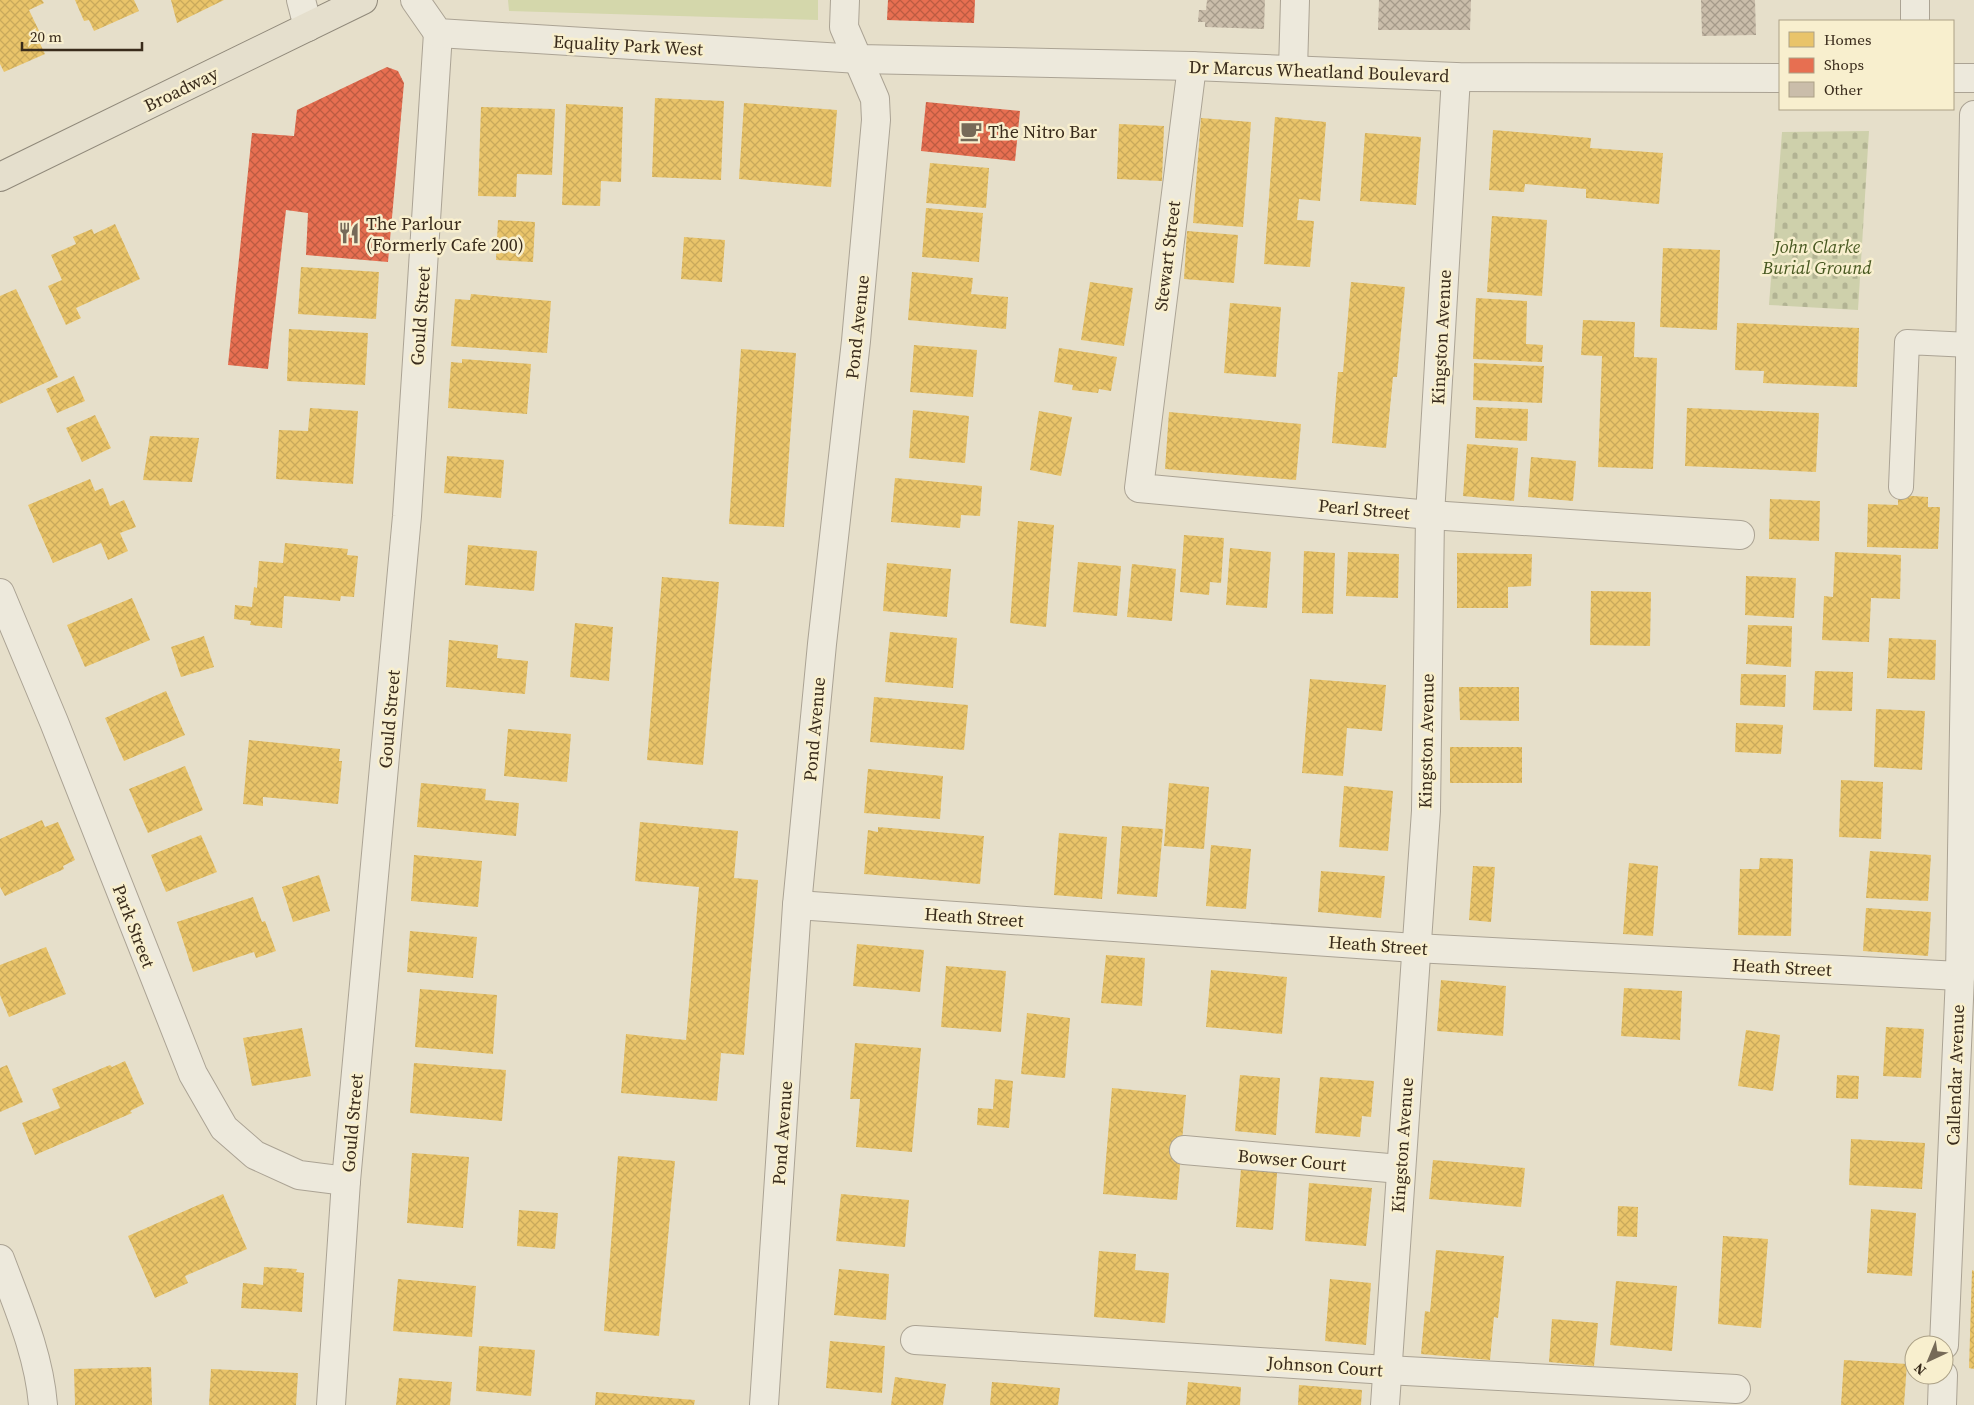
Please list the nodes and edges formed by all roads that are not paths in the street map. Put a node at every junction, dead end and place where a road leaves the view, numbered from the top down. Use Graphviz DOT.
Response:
graph roads {
  1 [pos="301,0"];
  2 [pos="362,0"];
  3 [pos="415,0"];
  4 [pos="845,0"];
  5 [pos="1295,0"];
  6 [pos="1915,0"];
  7 [pos="1915,20"];
  8 [pos="308,27"];
  9 [pos="438,33"];
  10 [pos="859,58"];
  11 [pos="1192,66"];
  12 [pos="1293,70"];
  13 [pos="1456,77"];
  14 [pos="1779,78"];
  15 [pos="1954,78"];
  16 [pos="1974,78"];
  17 [pos="1974,115"];
  18 [pos="0,177"];
  19 [pos="1970,345"];
  20 [pos="1144,446"];
  21 [pos="1901,487"];
  22 [pos="1430,515"];
  23 [pos="1740,535"];
  24 [pos="0,593"];
  25 [pos="1970,714"];
  26 [pos="797,905"];
  27 [pos="1415,948"];
  28 [pos="1960,976"];
  29 [pos="1184,1150"];
  30 [pos="1400,1169"];
  31 [pos="346,1181"];
  32 [pos="0,1260"];
  33 [pos="1944,1335"];
  34 [pos="915,1340"];
  35 [pos="1387,1370"];
  36 [pos="1943,1385"];
  37 [pos="1736,1389"];
  38 [pos="44,1405"];
  39 [pos="331,1405"];
  40 [pos="764,1405"];
  41 [pos="1385,1405"];
  42 [pos="1942,1405"];
  1 -- 8 [label="street"];
  2 -- 8 [label="main road, Broadway"];
  3 -- 9 [label="street"];
  4 -- 10 [label="street, Pond Avenue"];
  5 -- 12 [label="street"];
  6 -- 7 [label="street"];
  8 -- 18 [label="main road, Broadway"];
  9 -- 10 [label="street, Equality Park West"];
  9 -- 31 [label="street, Gould Street"];
  10 -- 11 [label="street, Dr Marcus Wheatland Boulevard"];
  10 -- 26 [label="street, Pond Avenue"];
  11 -- 12 [label="street, Dr Marcus Wheatland Boulevard"];
  11 -- 20 [label="street, Stewart Street"];
  12 -- 13 [label="street, Dr Marcus Wheatland Boulevard"];
  13 -- 14 [label="street, Dr Marcus Wheatland Boulevard"];
  13 -- 22 [label="street, Kingston Avenue"];
  15 -- 16 [label="street"];
  17 -- 19 [label="street, Callendar Avenue"];
  19 -- 21 [label="lane"];
  19 -- 25 [label="street, Callendar Avenue"];
  20 -- 22 [label="street, Pearl Street"];
  22 -- 23 [label="street, Pearl Street"];
  22 -- 27 [label="street, Kingston Avenue"];
  24 -- 31 [label="street, Park Street"];
  25 -- 28 [label="street, Callendar Avenue"];
  26 -- 27 [label="street, Heath Street"];
  26 -- 40 [label="street, Pond Avenue"];
  27 -- 28 [label="street, Heath Street"];
  27 -- 30 [label="street, Kingston Avenue"];
  28 -- 33 [label="street, Callendar Avenue"];
  29 -- 30 [label="street, Bowser Court"];
  30 -- 35 [label="street, Kingston Avenue"];
  31 -- 39 [label="street, Gould Street"];
  32 -- 38 [label="street"];
  34 -- 35 [label="street, Johnson Court"];
  35 -- 37 [label="street, Johnson Court"];
  35 -- 41 [label="street, Kingston Avenue"];
  36 -- 42 [label="street"];
}
